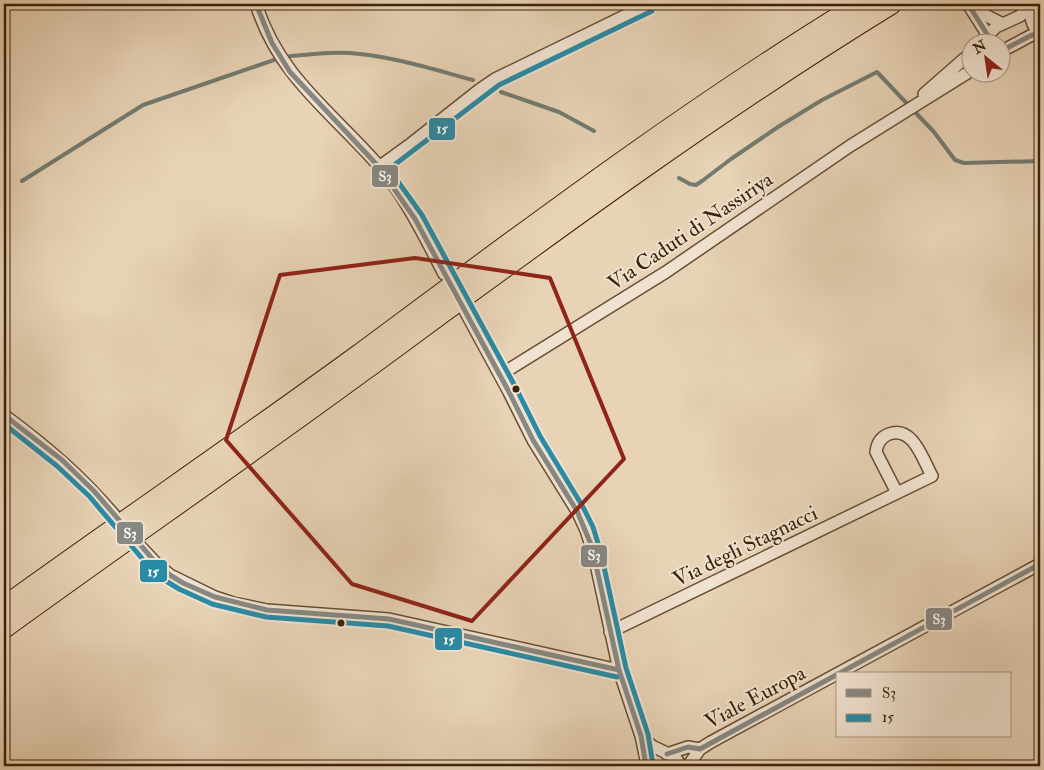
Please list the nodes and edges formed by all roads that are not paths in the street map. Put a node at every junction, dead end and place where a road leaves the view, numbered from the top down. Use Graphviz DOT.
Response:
graph roads {
  1 [pos="256,4"];
  2 [pos="649,4"];
  3 [pos="860,4"];
  4 [pos="891,4"];
  5 [pos="1032,4"];
  6 [pos="969,5"];
  7 [pos="1001,23"];
  8 [pos="983,32"];
  9 [pos="994,32"];
  10 [pos="1040,34"];
  11 [pos="1012,45"];
  12 [pos="962,61"];
  13 [pos="962,76"];
  14 [pos="900,114"];
  15 [pos="379,167"];
  16 [pos="444,274"];
  17 [pos="465,311"];
  18 [pos="500,375"];
  19 [pos="4,416"];
  20 [pos="897,493"];
  21 [pos="114,516"];
  22 [pos="138,543"];
  23 [pos="1040,564"];
  24 [pos="4,607"];
  25 [pos="4,628"];
  26 [pos="610,632"];
  27 [pos="619,670"];
  28 [pos="842,672"];
  29 [pos="836,675"];
  30 [pos="641,736"];
  31 [pos="700,749"];
  32 [pos="667,754"];
  33 [pos="647,765"];
  34 [pos="681,766"];
  35 [pos="688,766"];
  1 -- 15 [label="street"];
  2 -- 15 [label="street"];
  3 -- 24 [label="highway"];
  4 -- 25 [label="highway"];
  5 -- 7 [label="street"];
  5 -- 10 [label="street"];
  6 -- 7 [label="street"];
  6 -- 8 [label="street"];
  7 -- 9 [label="street"];
  10 -- 11 [label="street"];
  12 -- 14 [label="street, Via Caduti di Nassiriya"];
  13 -- 14 [label="street, Via Caduti di Nassiriya"];
  14 -- 18 [label="street, Via Caduti di Nassiriya"];
  15 -- 16 [label="street"];
  17 -- 18 [label="street"];
  18 -- 26 [label="street"];
  19 -- 21 [label="street"];
  20 -- 20 [label="street, Via degli Stagnacci"];
  20 -- 26 [label="street, Via degli Stagnacci"];
  22 -- 27 [label="street"];
  23 -- 28 [label="street, Viale Europa"];
  26 -- 27 [label="street"];
  27 -- 30 [label="street"];
  29 -- 31 [label="street, Viale Europa"];
  30 -- 32 [label="street"];
  30 -- 33 [label="street"];
  31 -- 32 [label="street, Viale Europa"];
  31 -- 35 [label="street, Viale Europa"];
  32 -- 33 [label="street"];
  32 -- 34 [label="street"];
}
